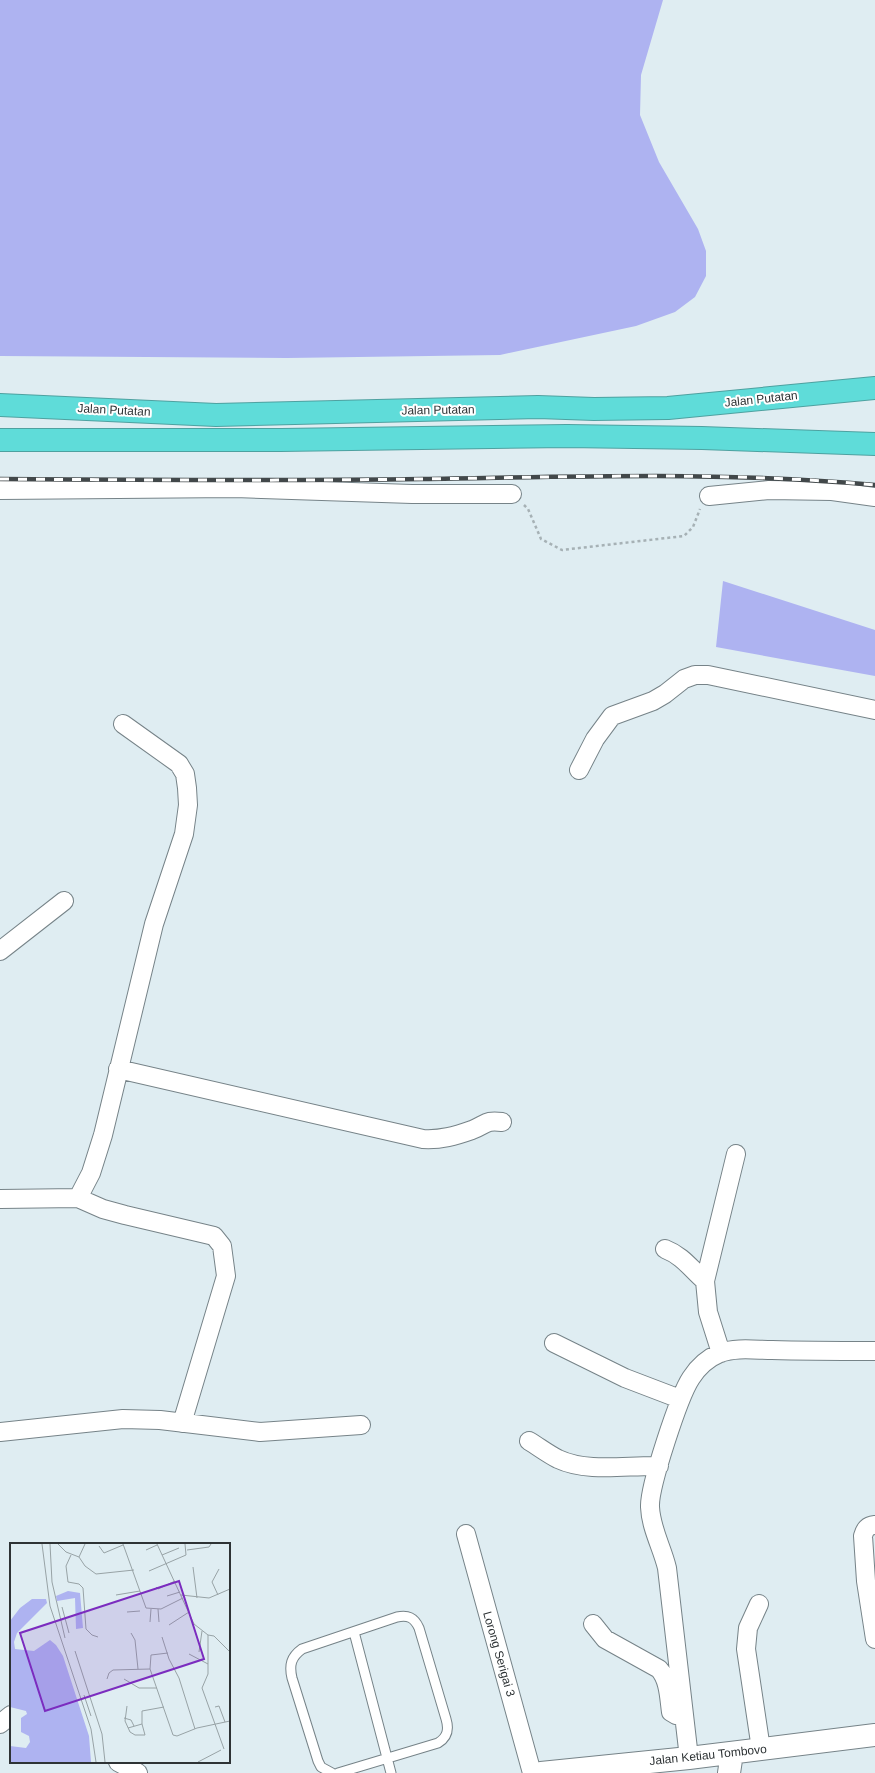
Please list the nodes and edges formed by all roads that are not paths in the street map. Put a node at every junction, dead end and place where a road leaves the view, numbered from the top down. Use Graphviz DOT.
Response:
graph roads {
  1 [pos="875,388"];
  2 [pos="0,405"];
  3 [pos="538,407"];
  4 [pos="216,415"];
  5 [pos="567,436"];
  6 [pos="0,440"];
  7 [pos="281,440"];
  8 [pos="875,444"];
  9 [pos="0,490"];
  10 [pos="512,494"];
  11 [pos="709,496"];
  12 [pos="875,497"];
  13 [pos="875,710"];
  14 [pos="123,724"];
  15 [pos="579,770"];
  16 [pos="64,901"];
  17 [pos="0,951"];
  18 [pos="118,1069"];
  19 [pos="502,1122"];
  20 [pos="736,1154"];
  21 [pos="78,1198"];
  22 [pos="0,1199"];
  23 [pos="665,1249"];
  24 [pos="705,1281"];
  25 [pos="554,1343"];
  26 [pos="875,1351"];
  27 [pos="721,1353"];
  28 [pos="680,1399"];
  29 [pos="182,1423"];
  30 [pos="361,1425"];
  31 [pos="0,1432"];
  32 [pos="530,1441"];
  33 [pos="659,1466"];
  34 [pos="875,1525"];
  35 [pos="466,1534"];
  36 [pos="759,1604"];
  37 [pos="593,1624"];
  38 [pos="354,1632"];
  39 [pos="875,1639"];
  40 [pos="680,1665"];
  41 [pos="663,1673"];
  42 [pos="10,1716"];
  43 [pos="684,1716"];
  44 [pos="0,1724"];
  45 [pos="875,1734"];
  46 [pos="761,1749"];
  47 [pos="387,1758"];
  48 [pos="690,1758"];
  49 [pos="120,1763"];
  50 [pos="730,1763"];
  51 [pos="138,1773"];
  52 [pos="332,1773"];
  53 [pos="338,1773"];
  54 [pos="391,1773"];
  55 [pos="532,1773"];
  56 [pos="541,1773"];
  1 -- 3 [label="highway, Jalan Putatan"];
  2 -- 4 [label="highway, Jalan Putatan"];
  3 -- 4 [label="highway, Jalan Putatan"];
  3 -- 5 [label="highway"];
  4 -- 7 [label="highway"];
  5 -- 7 [label="highway"];
  5 -- 8 [label="highway"];
  6 -- 7 [label="highway"];
  9 -- 10 [label="street"];
  11 -- 12 [label="street"];
  13 -- 15 [label="street"];
  14 -- 18 [label="street"];
  16 -- 17 [label="street"];
  18 -- 19 [label="street"];
  18 -- 21 [label="street"];
  20 -- 24 [label="street"];
  21 -- 22 [label="street"];
  21 -- 29 [label="street"];
  23 -- 24 [label="street"];
  24 -- 27 [label="street"];
  25 -- 28 [label="street"];
  26 -- 27 [label="street"];
  27 -- 28 [label="street"];
  28 -- 33 [label="street"];
  29 -- 30 [label="street"];
  29 -- 31 [label="street"];
  32 -- 33 [label="street"];
  33 -- 40 [label="street"];
  34 -- 39 [label="street"];
  35 -- 55 [label="street, Lorong Serigai 3"];
  36 -- 46 [label="street"];
  37 -- 41 [label="street"];
  38 -- 47 [label="lane"];
  38 -- 47 [label="lane"];
  38 -- 52 [label="lane"];
  40 -- 41 [label="street"];
  40 -- 43 [label="street"];
  41 -- 43 [label="street"];
  42 -- 44 [label="street"];
  43 -- 48 [label="street"];
  45 -- 46 [label="street, Jalan Ketiau Tombovo"];
  46 -- 50 [label="street, Jalan Ketiau Tombovo"];
  47 -- 53 [label="lane"];
  47 -- 54 [label="lane"];
  48 -- 50 [label="street, Jalan Ketiau Tombovo"];
  48 -- 56 [label="street, Jalan Ketiau Tombovo"];
  49 -- 51 [label="street"];
}
